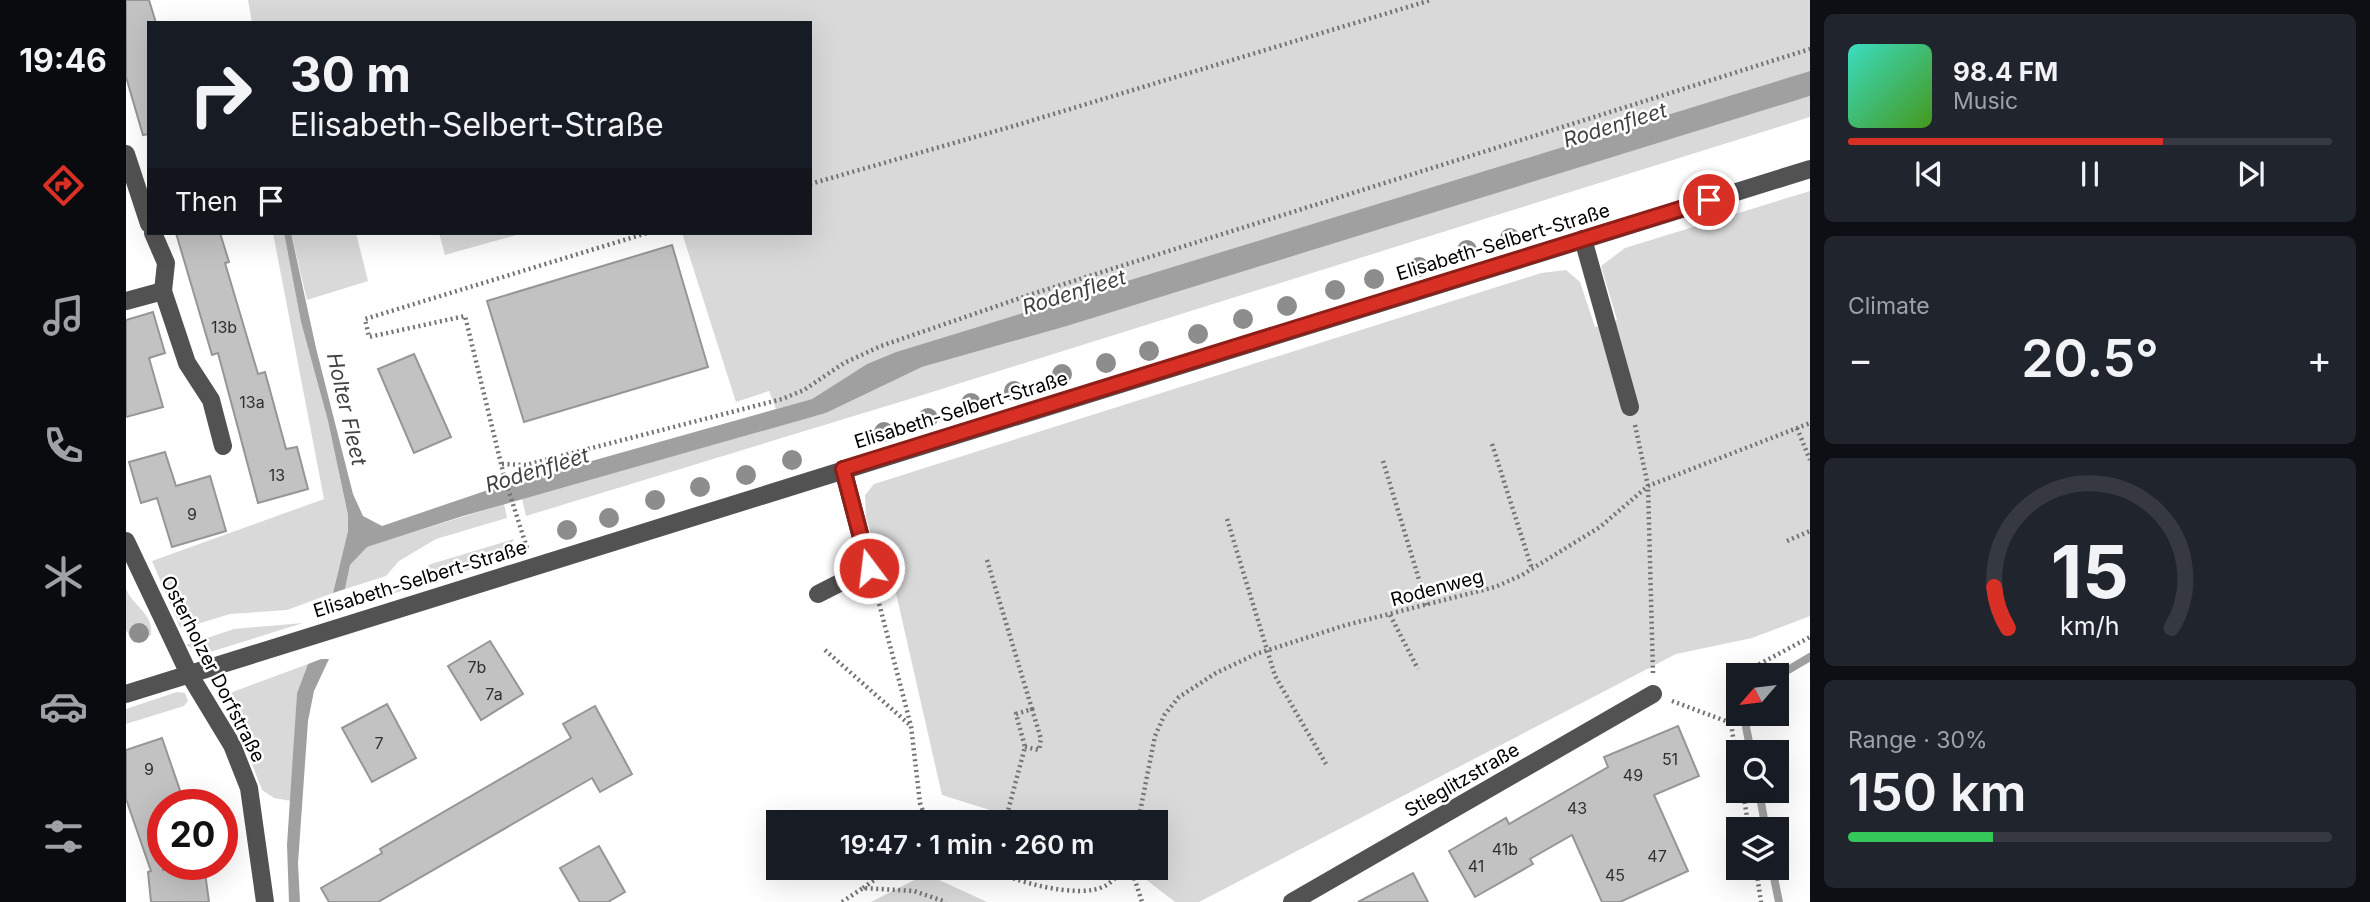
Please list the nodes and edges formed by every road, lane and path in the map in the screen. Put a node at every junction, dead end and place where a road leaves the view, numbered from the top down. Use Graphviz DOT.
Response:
graph roads {
  1 [pos="1431,0"];
  2 [pos="1810,49"];
  3 [pos="126,154"];
  4 [pos="1810,169"];
  5 [pos="812,183"];
  6 [pos="147,218"];
  7 [pos="153,235"];
  8 [pos="640,235"];
  9 [pos="1583,239"];
  10 [pos="163,291"];
  11 [pos="126,301"];
  12 [pos="1630,407"];
  13 [pos="1810,423"];
  14 [pos="1797,428"];
  15 [pos="1492,444"];
  16 [pos="223,446"];
  17 [pos="1810,460"];
  18 [pos="1383,461"];
  19 [pos="502,464"];
  20 [pos="843,469"];
  21 [pos="1648,486"];
  22 [pos="1227,519"];
  23 [pos="1810,531"];
  24 [pos="126,541"];
  25 [pos="1787,541"];
  26 [pos="987,560"];
  27 [pos="533,566"];
  28 [pos="869,568"];
  29 [pos="1532,569"];
  30 [pos="818,594"];
  31 [pos="1427,606"];
  32 [pos="1390,615"];
  33 [pos="1810,637"];
  34 [pos="825,650"];
  35 [pos="1268,650"];
  36 [pos="1761,663"];
  37 [pos="1418,669"];
  38 [pos="189,674"];
  39 [pos="126,694"];
  40 [pos="1653,694"];
  41 [pos="1032,709"];
  42 [pos="1726,721"];
  43 [pos="911,726"];
  44 [pos="1025,747"];
  45 [pos="1326,764"];
  46 [pos="923,810"];
  47 [pos="1008,810"];
  48 [pos="1140,810"];
  49 [pos="874,880"];
  50 [pos="1018,880"];
  51 [pos="1114,880"];
  52 [pos="1134,880"];
  53 [pos="1758,880"];
  54 [pos="863,888"];
  55 [pos="265,902"];
  56 [pos="842,902"];
  57 [pos="947,902"];
  58 [pos="1142,902"];
  59 [pos="1292,902"];
  60 [pos="1761,902"];
  1 -- 5 [label="path"];
  2 -- 19 [label="path"];
  3 -- 6 [label="street"];
  4 -- 9 [label="street, Elisabeth-Selbert-Straße"];
  7 -- 10 [label="street"];
  8 -- 19 [label="path"];
  9 -- 12 [label="street"];
  9 -- 20 [label="street, Elisabeth-Selbert-Straße"];
  10 -- 11 [label="street"];
  10 -- 16 [label="street"];
  12 -- 21 [label="path"];
  13 -- 14 [label="path, Rodenweg"];
  14 -- 17 [label="path"];
  14 -- 21 [label="path, Rodenweg"];
  15 -- 29 [label="path"];
  18 -- 31 [label="path"];
  19 -- 27 [label="path"];
  20 -- 27 [label="street, Elisabeth-Selbert-Straße"];
  20 -- 28 [label="street"];
  21 -- 29 [label="path, Rodenweg"];
  21 -- 40 [label="path"];
  22 -- 35 [label="path"];
  23 -- 25 [label="path"];
  24 -- 38 [label="street, Osterholzer Dorfstraße"];
  26 -- 41 [label="path"];
  27 -- 38 [label="street, Elisabeth-Selbert-Straße"];
  28 -- 30 [label="street"];
  28 -- 43 [label="path"];
  29 -- 31 [label="path, Rodenweg"];
  31 -- 32 [label="path, Rodenweg"];
  32 -- 35 [label="path, Rodenweg"];
  32 -- 37 [label="path"];
  33 -- 36 [label="path"];
  34 -- 43 [label="path"];
  35 -- 45 [label="path"];
  35 -- 48 [label="path, Rodenweg"];
  38 -- 39 [label="street, Elisabeth-Selbert-Straße"];
  38 -- 55 [label="street, Osterholzer Dorfstraße"];
  40 -- 42 [label="path"];
  40 -- 59 [label="street, Stieglitzstraße"];
  41 -- 44 [label="path"];
  41 -- 44 [label="path"];
  43 -- 46 [label="path"];
  44 -- 47 [label="path"];
  49 -- 54 [label="path"];
  50 -- 51 [label="path"];
  52 -- 58 [label="path"];
  53 -- 60 [label="path"];
  54 -- 56 [label="path"];
  54 -- 57 [label="path"];
}
